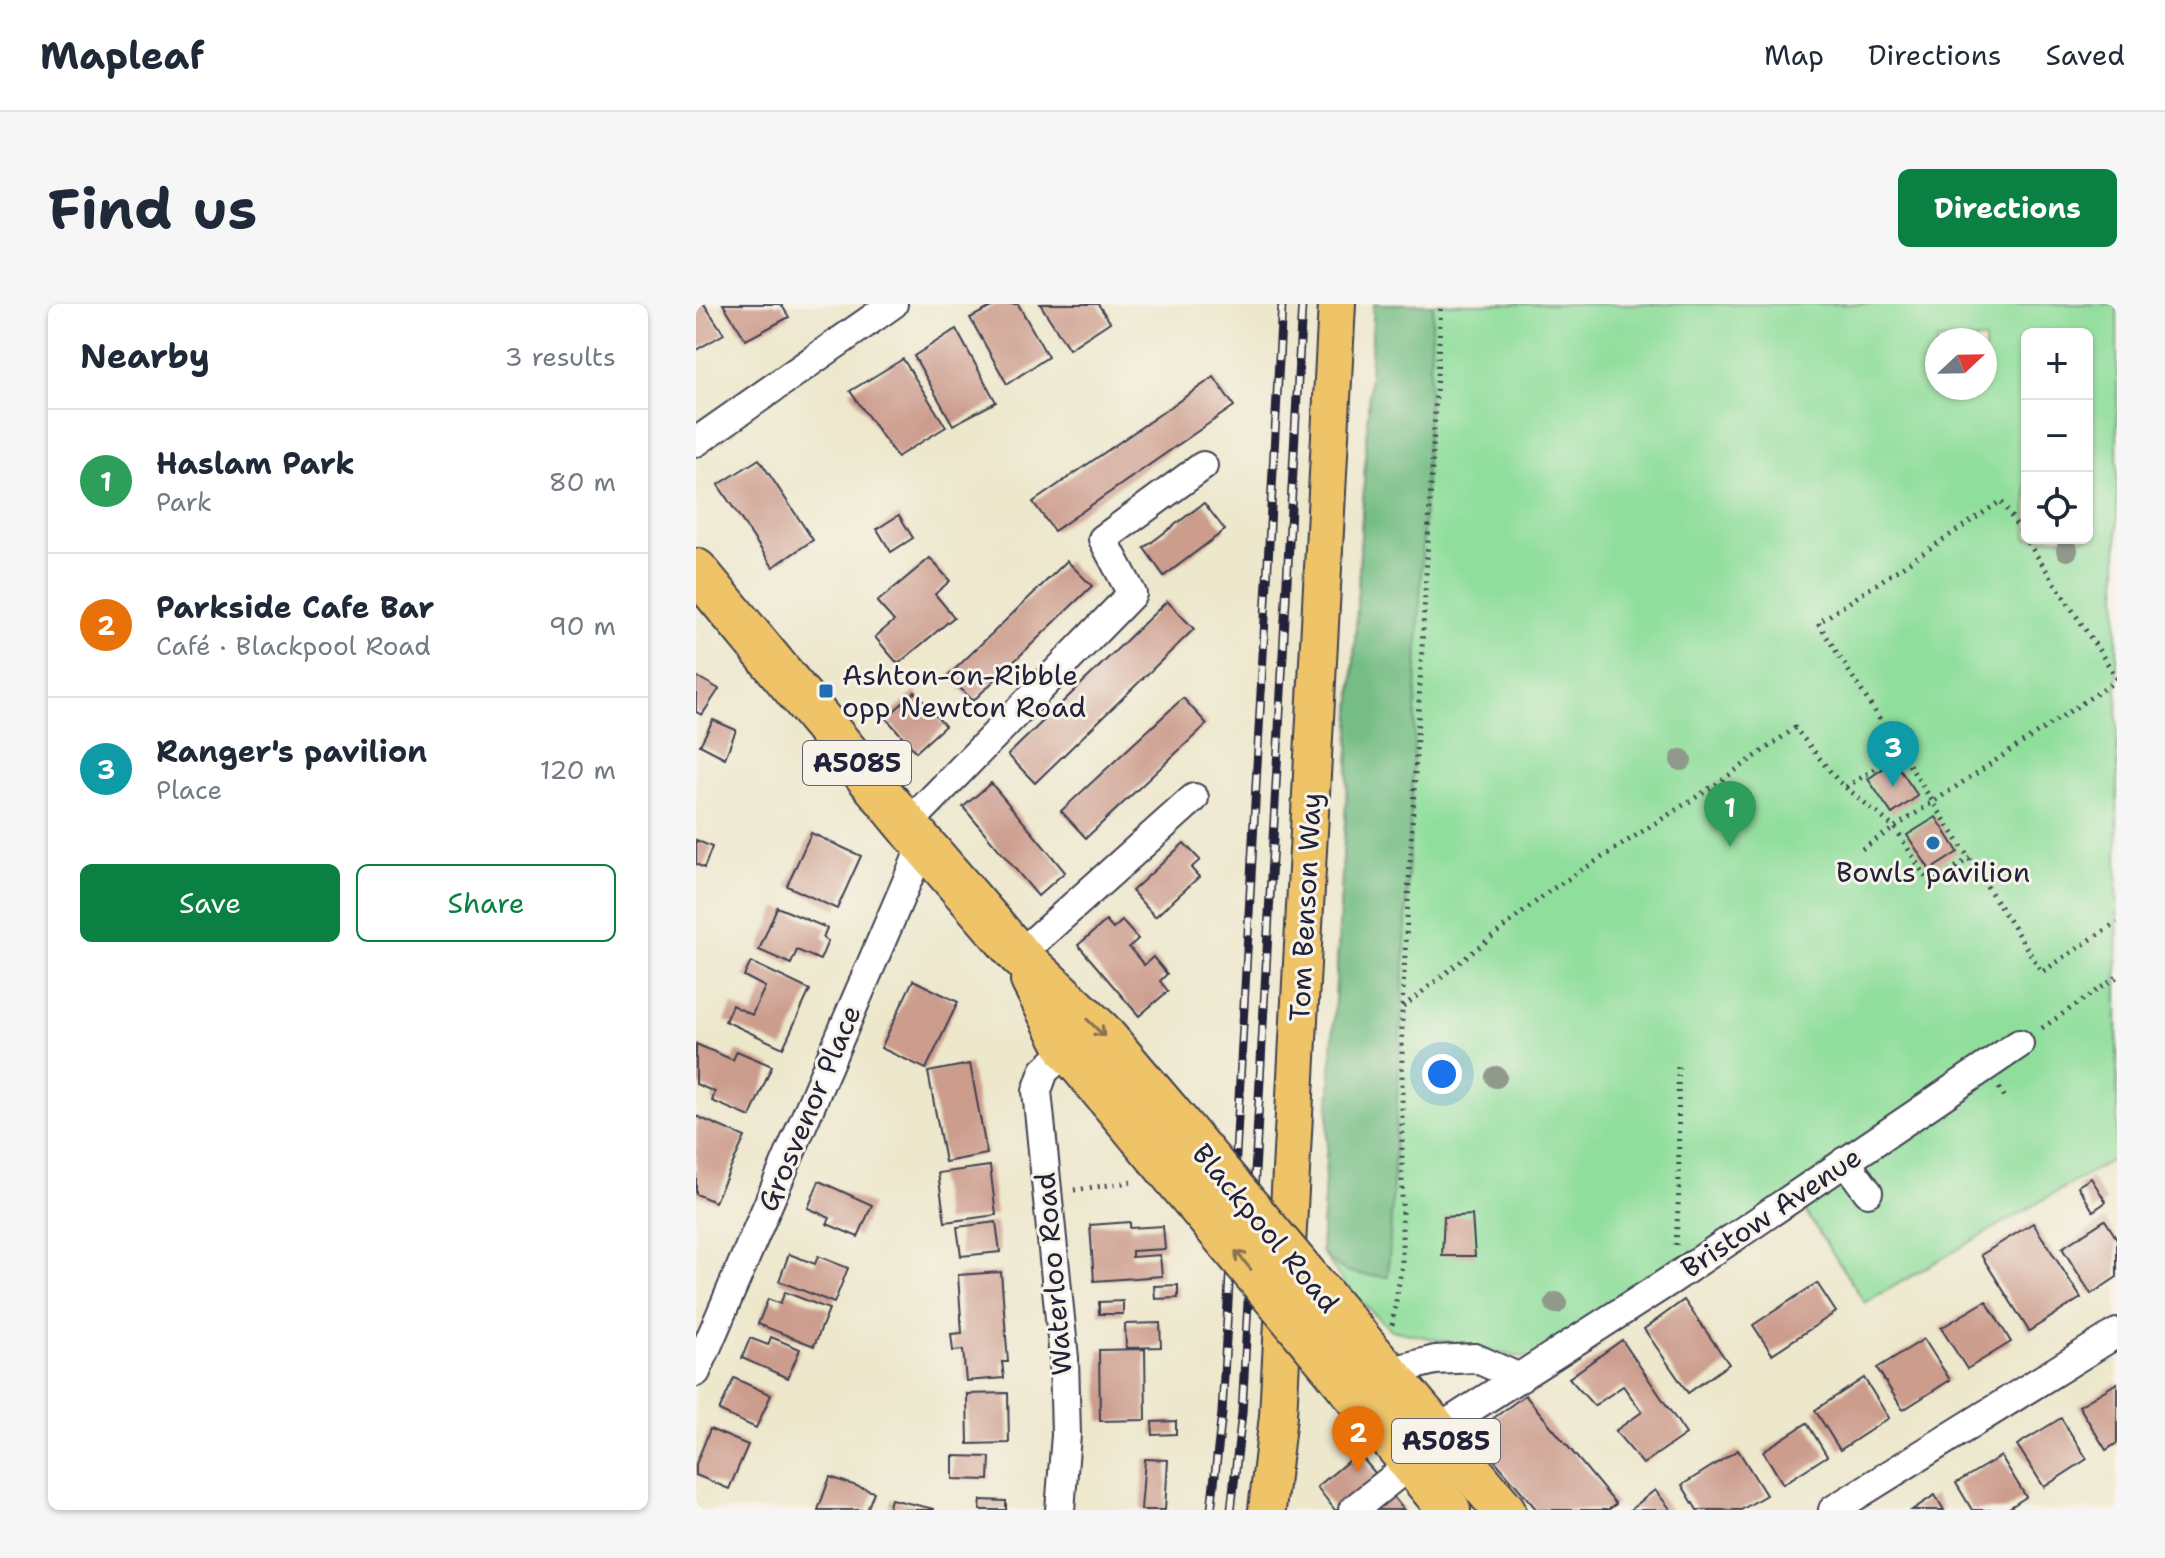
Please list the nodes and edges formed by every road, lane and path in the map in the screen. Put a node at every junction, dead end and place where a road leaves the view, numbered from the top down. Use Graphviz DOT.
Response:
graph roads {
  1 [pos="893,304"];
  2 [pos="1337,304"];
  3 [pos="1441,304"];
  4 [pos="696,442"];
  5 [pos="1203,466"];
  6 [pos="696,570"];
  7 [pos="2117,679"];
  8 [pos="1902,752"];
  9 [pos="1846,787"];
  10 [pos="1194,798"];
  11 [pos="1934,802"];
  12 [pos="1895,828"];
  13 [pos="916,834"];
  14 [pos="1862,849"];
  15 [pos="1970,858"];
  16 [pos="2117,922"];
  17 [pos="1019,955"];
  18 [pos="2117,977"];
  19 [pos="1402,1008"];
  20 [pos="2019,1044"];
  21 [pos="1068,1050"];
  22 [pos="1678,1061"];
  23 [pos="1154,1123"];
  24 [pos="1845,1161"];
  25 [pos="1138,1181"];
  26 [pos="1868,1192"];
  27 [pos="1047,1194"];
  28 [pos="1674,1278"];
  29 [pos="2117,1333"];
  30 [pos="1342,1349"];
  31 [pos="696,1372"];
  32 [pos="1387,1372"];
  33 [pos="1520,1378"];
  34 [pos="1437,1430"];
  35 [pos="1412,1463"];
  36 [pos="1060,1510"];
  37 [pos="1267,1510"];
  38 [pos="1353,1510"];
  39 [pos="1449,1510"];
  40 [pos="1504,1510"];
  41 [pos="1833,1510"];
  1 -- 4 [label="street"];
  2 -- 37 [label="main road, Tom Benson Way"];
  3 -- 19 [label="path"];
  5 -- 13 [label="street"];
  6 -- 13 [label="highway, Blackpool Road / A5085"];
  7 -- 8 [label="path"];
  7 -- 11 [label="path"];
  8 -- 9 [label="path"];
  8 -- 11 [label="path"];
  9 -- 12 [label="path"];
  9 -- 19 [label="path"];
  10 -- 17 [label="street"];
  11 -- 12 [label="path"];
  11 -- 15 [label="path"];
  12 -- 14 [label="path"];
  12 -- 15 [label="path"];
  13 -- 17 [label="highway, Blackpool Road / A5085"];
  13 -- 31 [label="street, Grosvenor Place"];
  15 -- 16 [label="path"];
  17 -- 21 [label="highway, Blackpool Road / A5085"];
  17 -- 23 [label="highway, Blackpool Road / A5085, one-way"];
  18 -- 20 [label="path"];
  19 -- 32 [label="path"];
  20 -- 24 [label="street, Bristow Avenue"];
  21 -- 23 [label="highway, Blackpool Road / A5085"];
  21 -- 27 [label="street, Waterloo Road"];
  22 -- 28 [label="path"];
  23 -- 30 [label="highway, Blackpool Road / A5085, bridge"];
  24 -- 26 [label="street"];
  24 -- 28 [label="street, Bristow Avenue"];
  25 -- 27 [label="path"];
  27 -- 36 [label="street, Waterloo Road"];
  28 -- 33 [label="street, Bristow Avenue"];
  29 -- 41 [label="street"];
  30 -- 32 [label="highway, Blackpool Road / A5085"];
  30 -- 35 [label="highway, Blackpool Road / A5085"];
  32 -- 33 [label="street"];
  32 -- 34 [label="highway, Blackpool Road / A5085"];
  33 -- 34 [label="street, Bristow Avenue"];
  34 -- 40 [label="highway, Blackpool Road / A5085"];
  35 -- 38 [label="street"];
  35 -- 39 [label="highway, Blackpool Road / A5085"];
}
